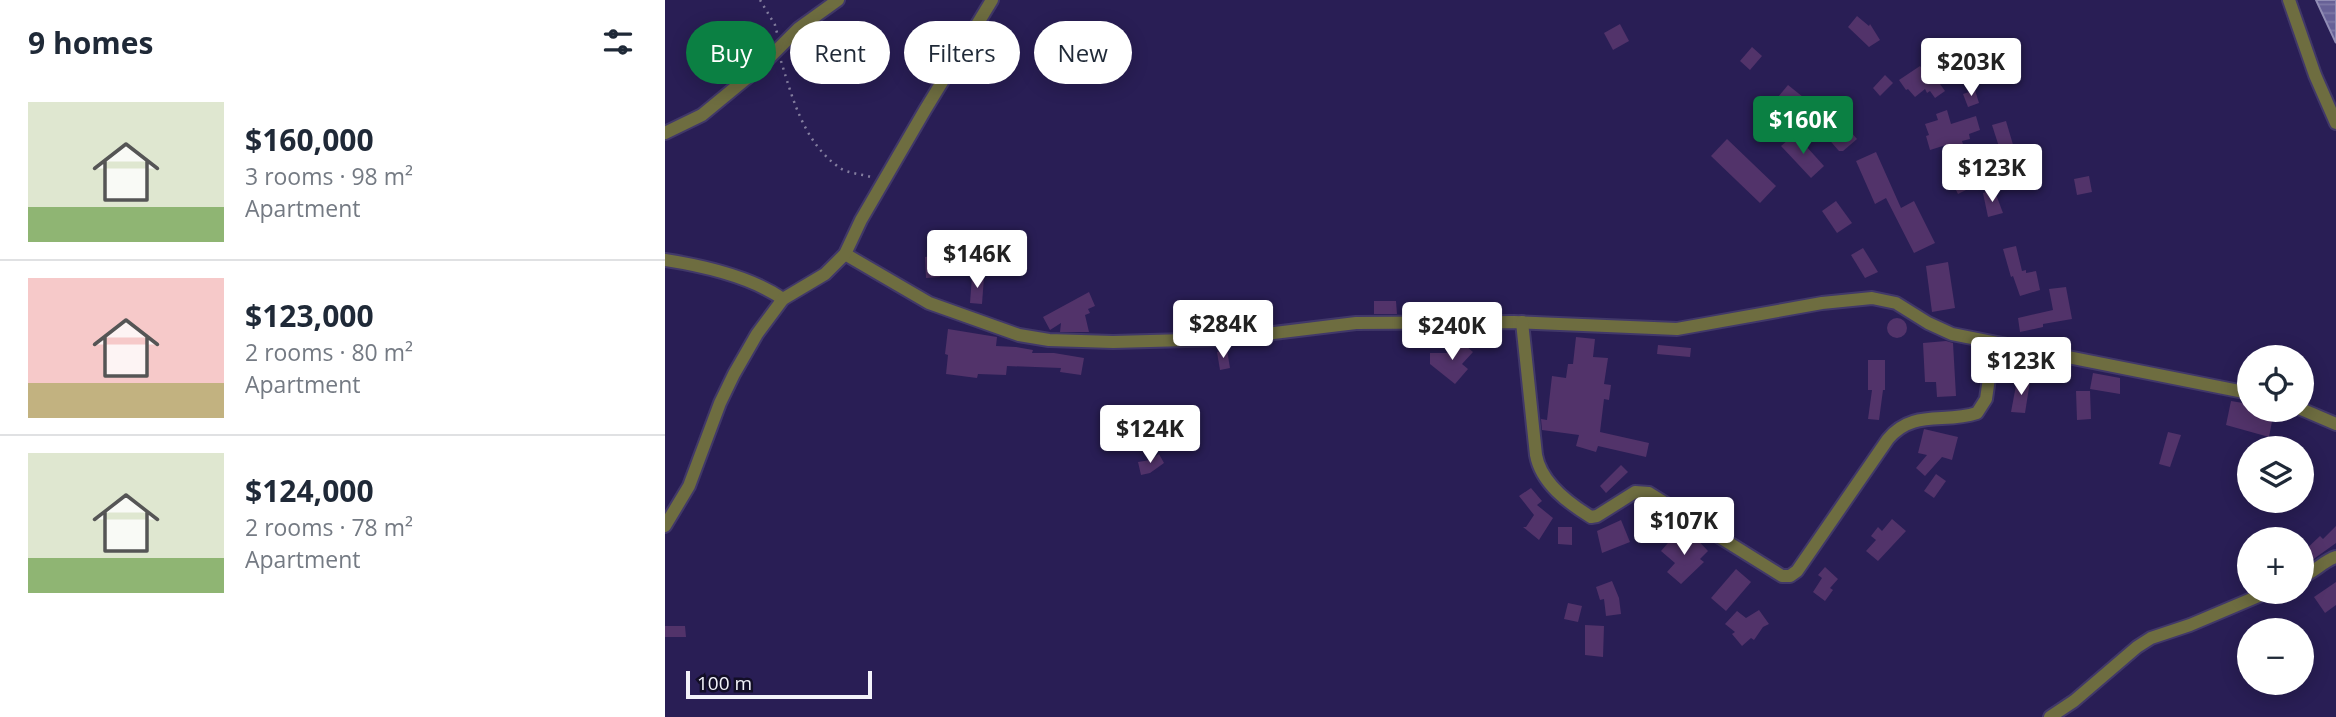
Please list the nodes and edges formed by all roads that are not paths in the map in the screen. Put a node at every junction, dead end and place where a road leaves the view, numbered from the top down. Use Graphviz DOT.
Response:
graph roads {
  1 [pos="838,0"];
  2 [pos="992,0"];
  3 [pos="2289,0"];
  4 [pos="2336,123"];
  5 [pos="665,133"];
  6 [pos="845,254"];
  7 [pos="665,260"];
  8 [pos="783,299"];
  9 [pos="1522,322"];
  10 [pos="1994,343"];
  11 [pos="2237,391"];
  12 [pos="2314,415"];
  13 [pos="2336,424"];
  14 [pos="665,526"];
  15 [pos="2336,557"];
  16 [pos="2314,570"];
  17 [pos="2240,604"];
  18 [pos="2050,717"];
  1 -- 5 [label="street"];
  2 -- 6 [label="street"];
  3 -- 4 [label="street"];
  6 -- 8 [label="street"];
  6 -- 9 [label="street"];
  7 -- 8 [label="street"];
  8 -- 14 [label="street"];
  9 -- 10 [label="street"];
  9 -- 10 [label="street"];
  10 -- 11 [label="street"];
  12 -- 13 [label="street"];
  15 -- 16 [label="street"];
  17 -- 18 [label="street"];
}
